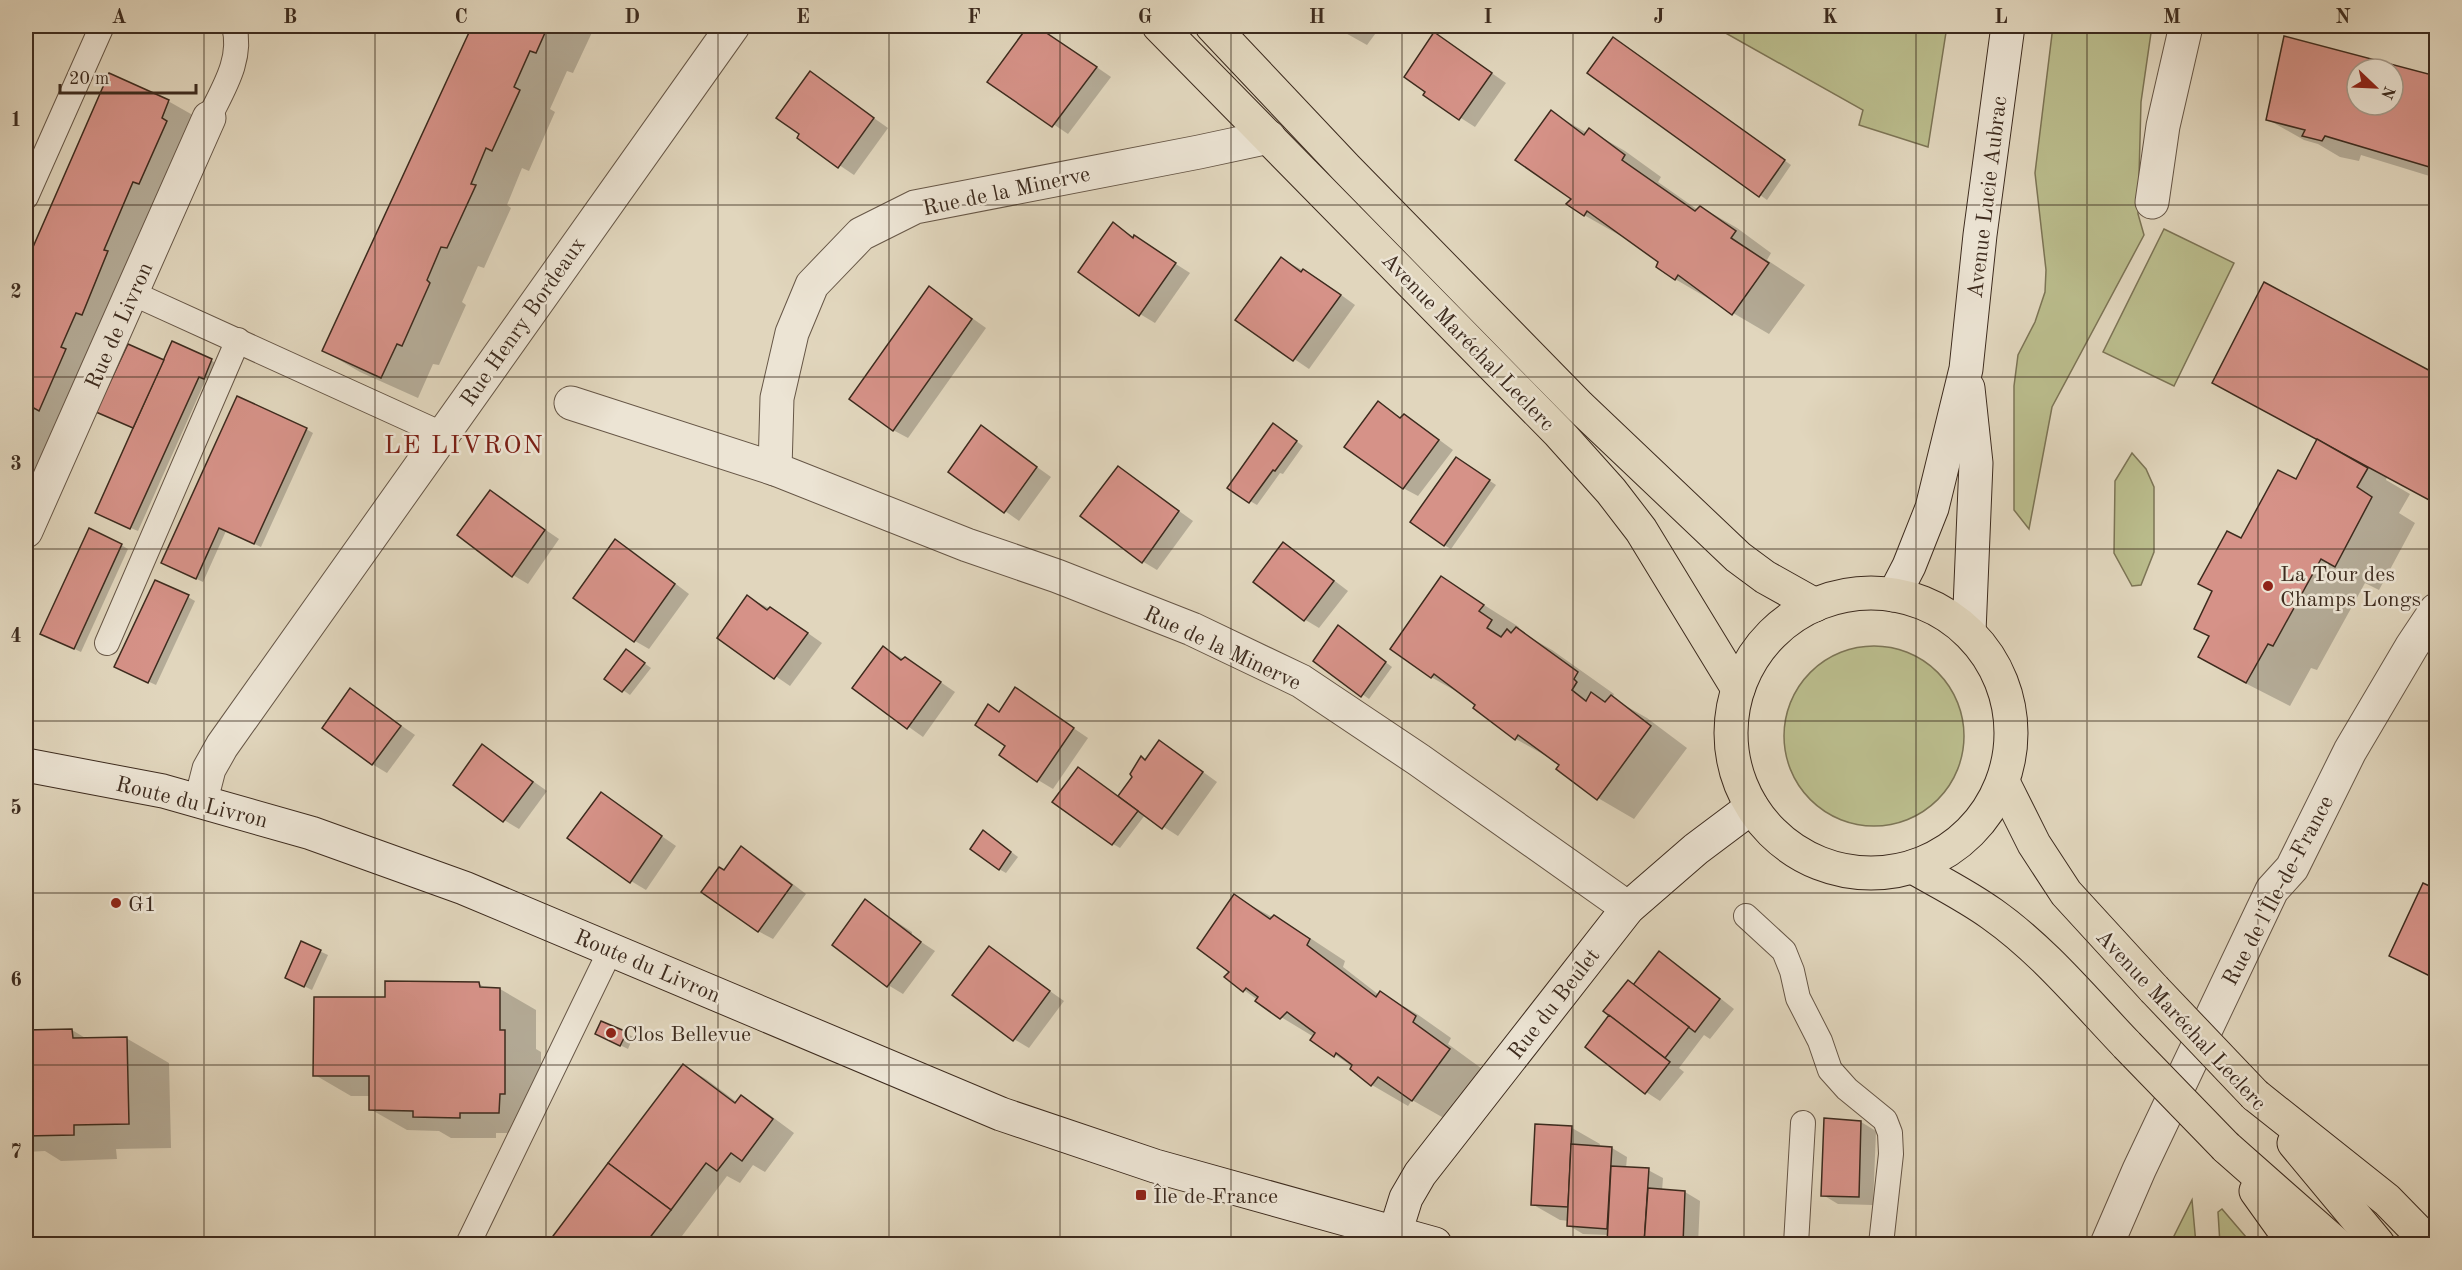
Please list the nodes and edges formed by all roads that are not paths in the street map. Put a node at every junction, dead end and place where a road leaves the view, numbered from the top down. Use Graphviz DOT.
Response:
graph roads {
  1 [pos="102,26"];
  2 [pos="234,26"];
  3 [pos="733,26"];
  4 [pos="1159,26"];
  5 [pos="1212,26"];
  6 [pos="2008,26"];
  7 [pos="2186,26"];
  8 [pos="209,118"];
  9 [pos="1269,136"];
  10 [pos="26,197"];
  11 [pos="2152,202"];
  12 [pos="132,294"];
  13 [pos="238,340"];
  14 [pos="1966,369"];
  15 [pos="571,403"];
  16 [pos="442,434"];
  17 [pos="775,469"];
  18 [pos="26,531"];
  19 [pos="1894,595"];
  20 [pos="1815,605"];
  21 [pos="2436,610"];
  22 [pos="1969,632"];
  23 [pos="107,643"];
  24 [pos="1738,689"];
  25 [pos="26,765"];
  26 [pos="2003,782"];
  27 [pos="201,800"];
  28 [pos="1752,807"];
  29 [pos="1913,867"];
  30 [pos="1628,908"];
  31 [pos="1746,916"];
  32 [pos="611,950"];
  33 [pos="2255,1095"];
  34 [pos="1803,1123"];
  35 [pos="2226,1147"];
  36 [pos="1395,1233"];
  37 [pos="468,1245"];
  38 [pos="1435,1245"];
  39 [pos="1796,1245"];
  40 [pos="1881,1245"];
  41 [pos="2107,1245"];
  42 [pos="2294,1245"];
  43 [pos="2337,1245"];
  44 [pos="2378,1245"];
  45 [pos="2430,1245"];
  1 -- 10 [label="lane"];
  2 -- 8 [label="lane"];
  3 -- 16 [label="street, Rue Henry Bordeaux"];
  4 -- 9 [label="main road, Avenue Maréchal Leclerc"];
  5 -- 20 [label="main road, Avenue Maréchal Leclerc"];
  6 -- 14 [label="street, Avenue Lucie Aubrac"];
  7 -- 11 [label="street"];
  8 -- 12 [label="street, Rue de Livron"];
  9 -- 17 [label="street, Rue de la Minerve"];
  9 -- 24 [label="main road, Avenue Maréchal Leclerc"];
  12 -- 13 [label="lane"];
  12 -- 18 [label="street, Rue de Livron"];
  13 -- 16 [label="lane"];
  13 -- 23 [label="lane"];
  14 -- 19 [label="street, Avenue Lucie Aubrac"];
  14 -- 22 [label="street, Avenue Lucie Aubrac"];
  15 -- 17 [label="street, Rue de la Minerve"];
  16 -- 27 [label="street, Rue Henry Bordeaux"];
  17 -- 30 [label="street, Rue de la Minerve"];
  19 -- 20 [label="main road"];
  19 -- 22 [label="main road"];
  20 -- 24 [label="main road"];
  21 -- 41 [label="street, Rue de l'Île-de-France"];
  22 -- 26 [label="main road"];
  24 -- 28 [label="main road"];
  25 -- 27 [label="street, Route du Livron"];
  26 -- 29 [label="main road"];
  26 -- 33 [label="main road, Avenue Maréchal Leclerc, bridge"];
  27 -- 32 [label="street, Route du Livron"];
  28 -- 29 [label="main road"];
  28 -- 30 [label="street, Rue du Beulet"];
  29 -- 35 [label="main road, bridge"];
  30 -- 36 [label="street, Rue du Beulet"];
  31 -- 40 [label="lane"];
  32 -- 36 [label="street, Route du Livron"];
  32 -- 37 [label="lane"];
  33 -- 44 [label="main road, Avenue Maréchal Leclerc"];
  33 -- 45 [label="main road"];
  34 -- 39 [label="lane"];
  35 -- 42 [label="main road"];
  35 -- 43 [label="main road"];
  36 -- 38 [label="street, Route du Livron"];
}
